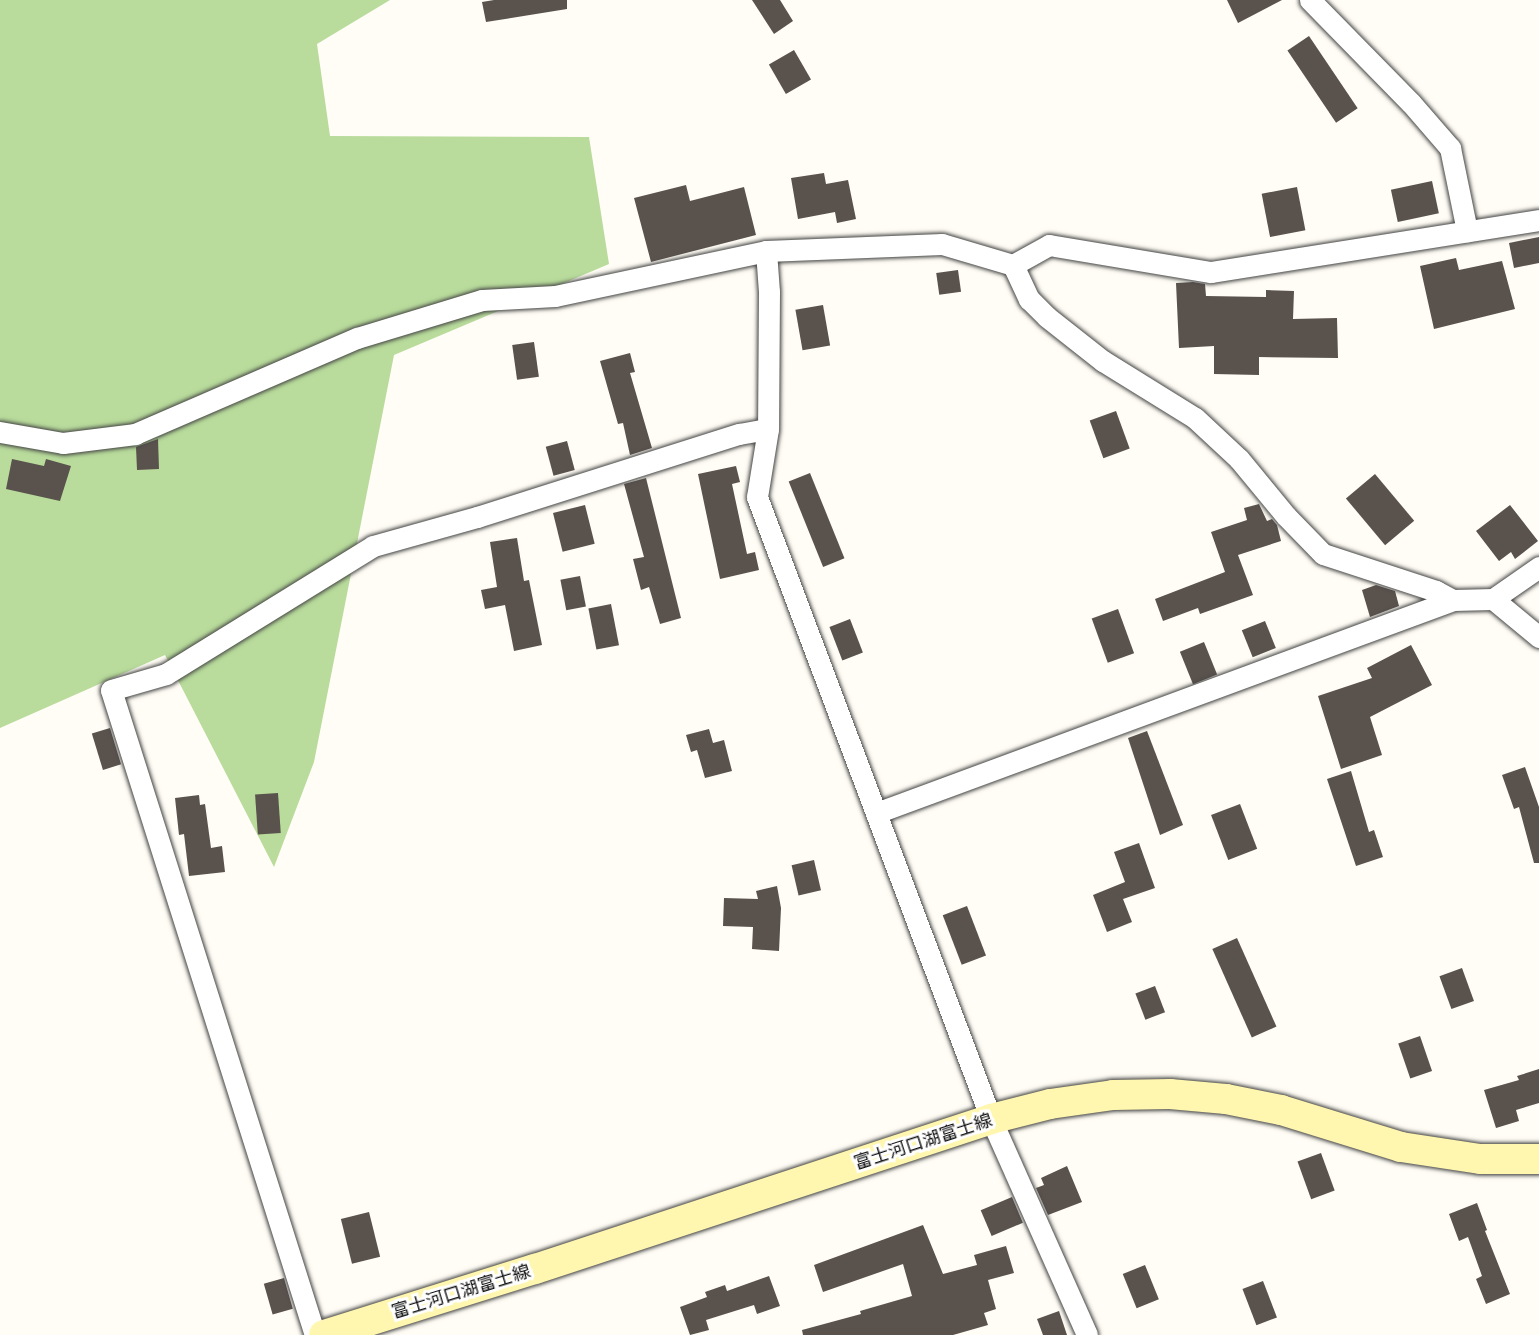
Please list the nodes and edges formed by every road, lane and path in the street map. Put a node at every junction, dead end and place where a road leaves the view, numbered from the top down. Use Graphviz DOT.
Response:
graph roads {
  1 [pos="1310,0"];
  2 [pos="1539,220"];
  3 [pos="1467,231"];
  4 [pos="766,251"];
  5 [pos="1013,265"];
  6 [pos="768,429"];
  7 [pos="0,432"];
  8 [pos="1539,567"];
  9 [pos="1493,599"];
  10 [pos="1453,600"];
  11 [pos="1539,637"];
  12 [pos="876,813"];
  13 [pos="991,1119"];
  14 [pos="1539,1159"];
  15 [pos="315,1335"];
  16 [pos="324,1335"];
  17 [pos="1087,1335"];
  1 -- 3 [label="street"];
  2 -- 3 [label="street"];
  3 -- 5 [label="street"];
  4 -- 5 [label="street"];
  4 -- 6 [label="street"];
  4 -- 7 [label="street"];
  5 -- 10 [label="street"];
  6 -- 12 [label="street"];
  6 -- 15 [label="street"];
  8 -- 9 [label="street"];
  9 -- 10 [label="street"];
  9 -- 11 [label="street"];
  10 -- 12 [label="street"];
  12 -- 13 [label="street"];
  13 -- 14 [label="main road, 富士河口湖富士線"];
  13 -- 16 [label="main road, 富士河口湖富士線"];
  13 -- 17 [label="street"];
}
